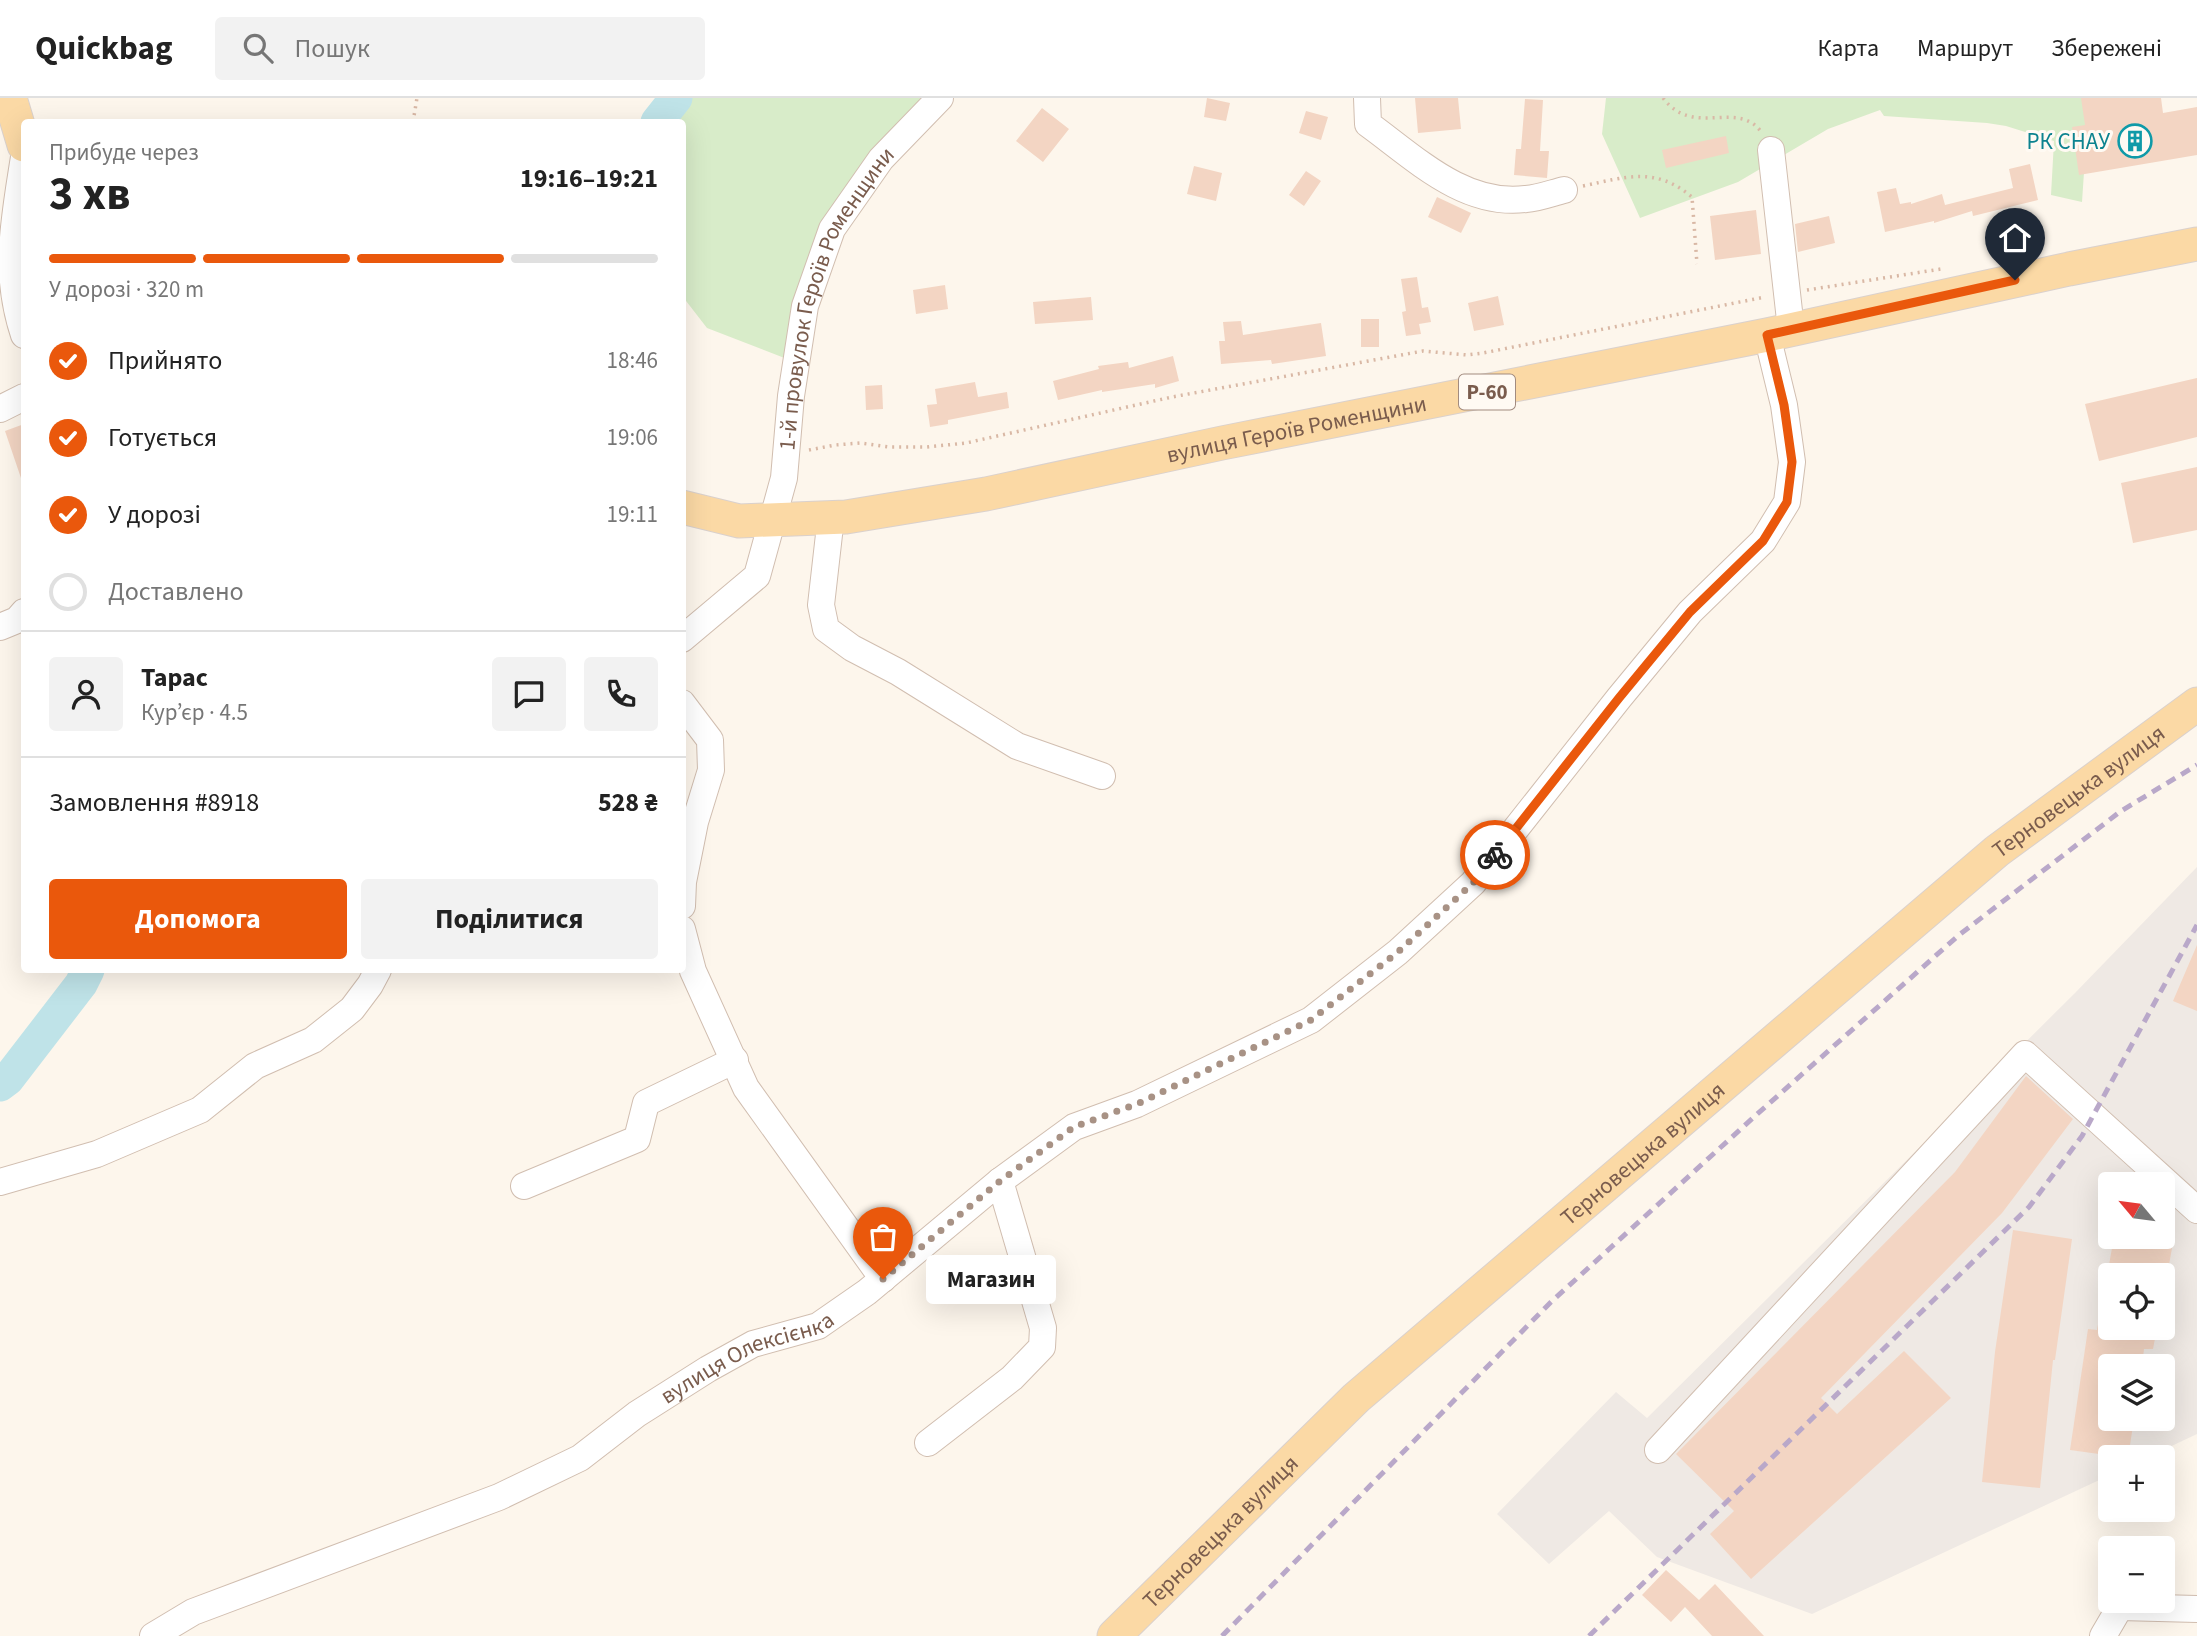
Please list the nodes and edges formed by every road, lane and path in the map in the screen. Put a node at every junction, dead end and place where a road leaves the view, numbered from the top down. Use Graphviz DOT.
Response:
graph roads {
  1 [pos="10,98"];
  2 [pos="417,98"];
  3 [pos="940,98"];
  4 [pos="1367,98"];
  5 [pos="1663,98"];
  6 [pos="414,119"];
  7 [pos="21,135"];
  8 [pos="1771,150"];
  9 [pos="21,180"];
  10 [pos="1563,190"];
  11 [pos="2197,244"];
  12 [pos="1697,264"];
  13 [pos="1954,266"];
  14 [pos="1787,292"];
  15 [pos="21,325"];
  16 [pos="1779,332"];
  17 [pos="21,398"];
  18 [pos="0,409"];
  19 [pos="786,455"];
  20 [pos="686,509"];
  21 [pos="831,517"];
  22 [pos="775,519"];
  23 [pos="21,615"];
  24 [pos="0,627"];
  25 [pos="686,636"];
  26 [pos="2197,704"];
  27 [pos="686,708"];
  28 [pos="1102,776"];
  29 [pos="686,871"];
  30 [pos="686,944"];
  31 [pos="376,973"];
  32 [pos="735,1060"];
  33 [pos="1000,1181"];
  34 [pos="0,1182"];
  35 [pos="524,1186"];
  36 [pos="2197,1210"];
  37 [pos="883,1279"];
  38 [pos="928,1443"];
  39 [pos="1658,1450"];
  40 [pos="2197,1609"];
  41 [pos="153,1636"];
  42 [pos="1114,1636"];
  43 [pos="2102,1636"];
  1 -- 7 [label="main road"];
  2 -- 6 [label="path"];
  3 -- 19 [label="street, 1-й провулок Героїв Роменщини"];
  4 -- 10 [label="street"];
  5 -- 8 [label="path"];
  8 -- 14 [label="street, вулиця Олексієнка"];
  9 -- 15 [label="street"];
  10 -- 12 [label="path"];
  11 -- 16 [label="main road, вулиця Героїв Роменщини / Р-60"];
  13 -- 14 [label="path"];
  14 -- 16 [label="street, вулиця Олексієнка"];
  14 -- 19 [label="path"];
  16 -- 21 [label="main road, вулиця Героїв Роменщини / Р-60"];
  16 -- 33 [label="street, вулиця Олексієнка"];
  17 -- 18 [label="street"];
  19 -- 22 [label="street, 1-й провулок Героїв Роменщини"];
  20 -- 22 [label="main road, вулиця Героїв Роменщини / Р-60"];
  21 -- 22 [label="main road, вулиця Героїв Роменщини / Р-60"];
  21 -- 28 [label="street"];
  22 -- 25 [label="street, 1-й провулок Героїв Роменщини"];
  23 -- 24 [label="street"];
  26 -- 42 [label="main road, Терновецька вулиця"];
  27 -- 29 [label="street"];
  30 -- 32 [label="street"];
  31 -- 34 [label="street"];
  32 -- 35 [label="street"];
  32 -- 37 [label="street"];
  33 -- 37 [label="street, вулиця Олексієнка"];
  33 -- 38 [label="street"];
  36 -- 39 [label="street"];
  37 -- 41 [label="street, вулиця Олексієнка"];
  40 -- 43 [label="street"];
}
